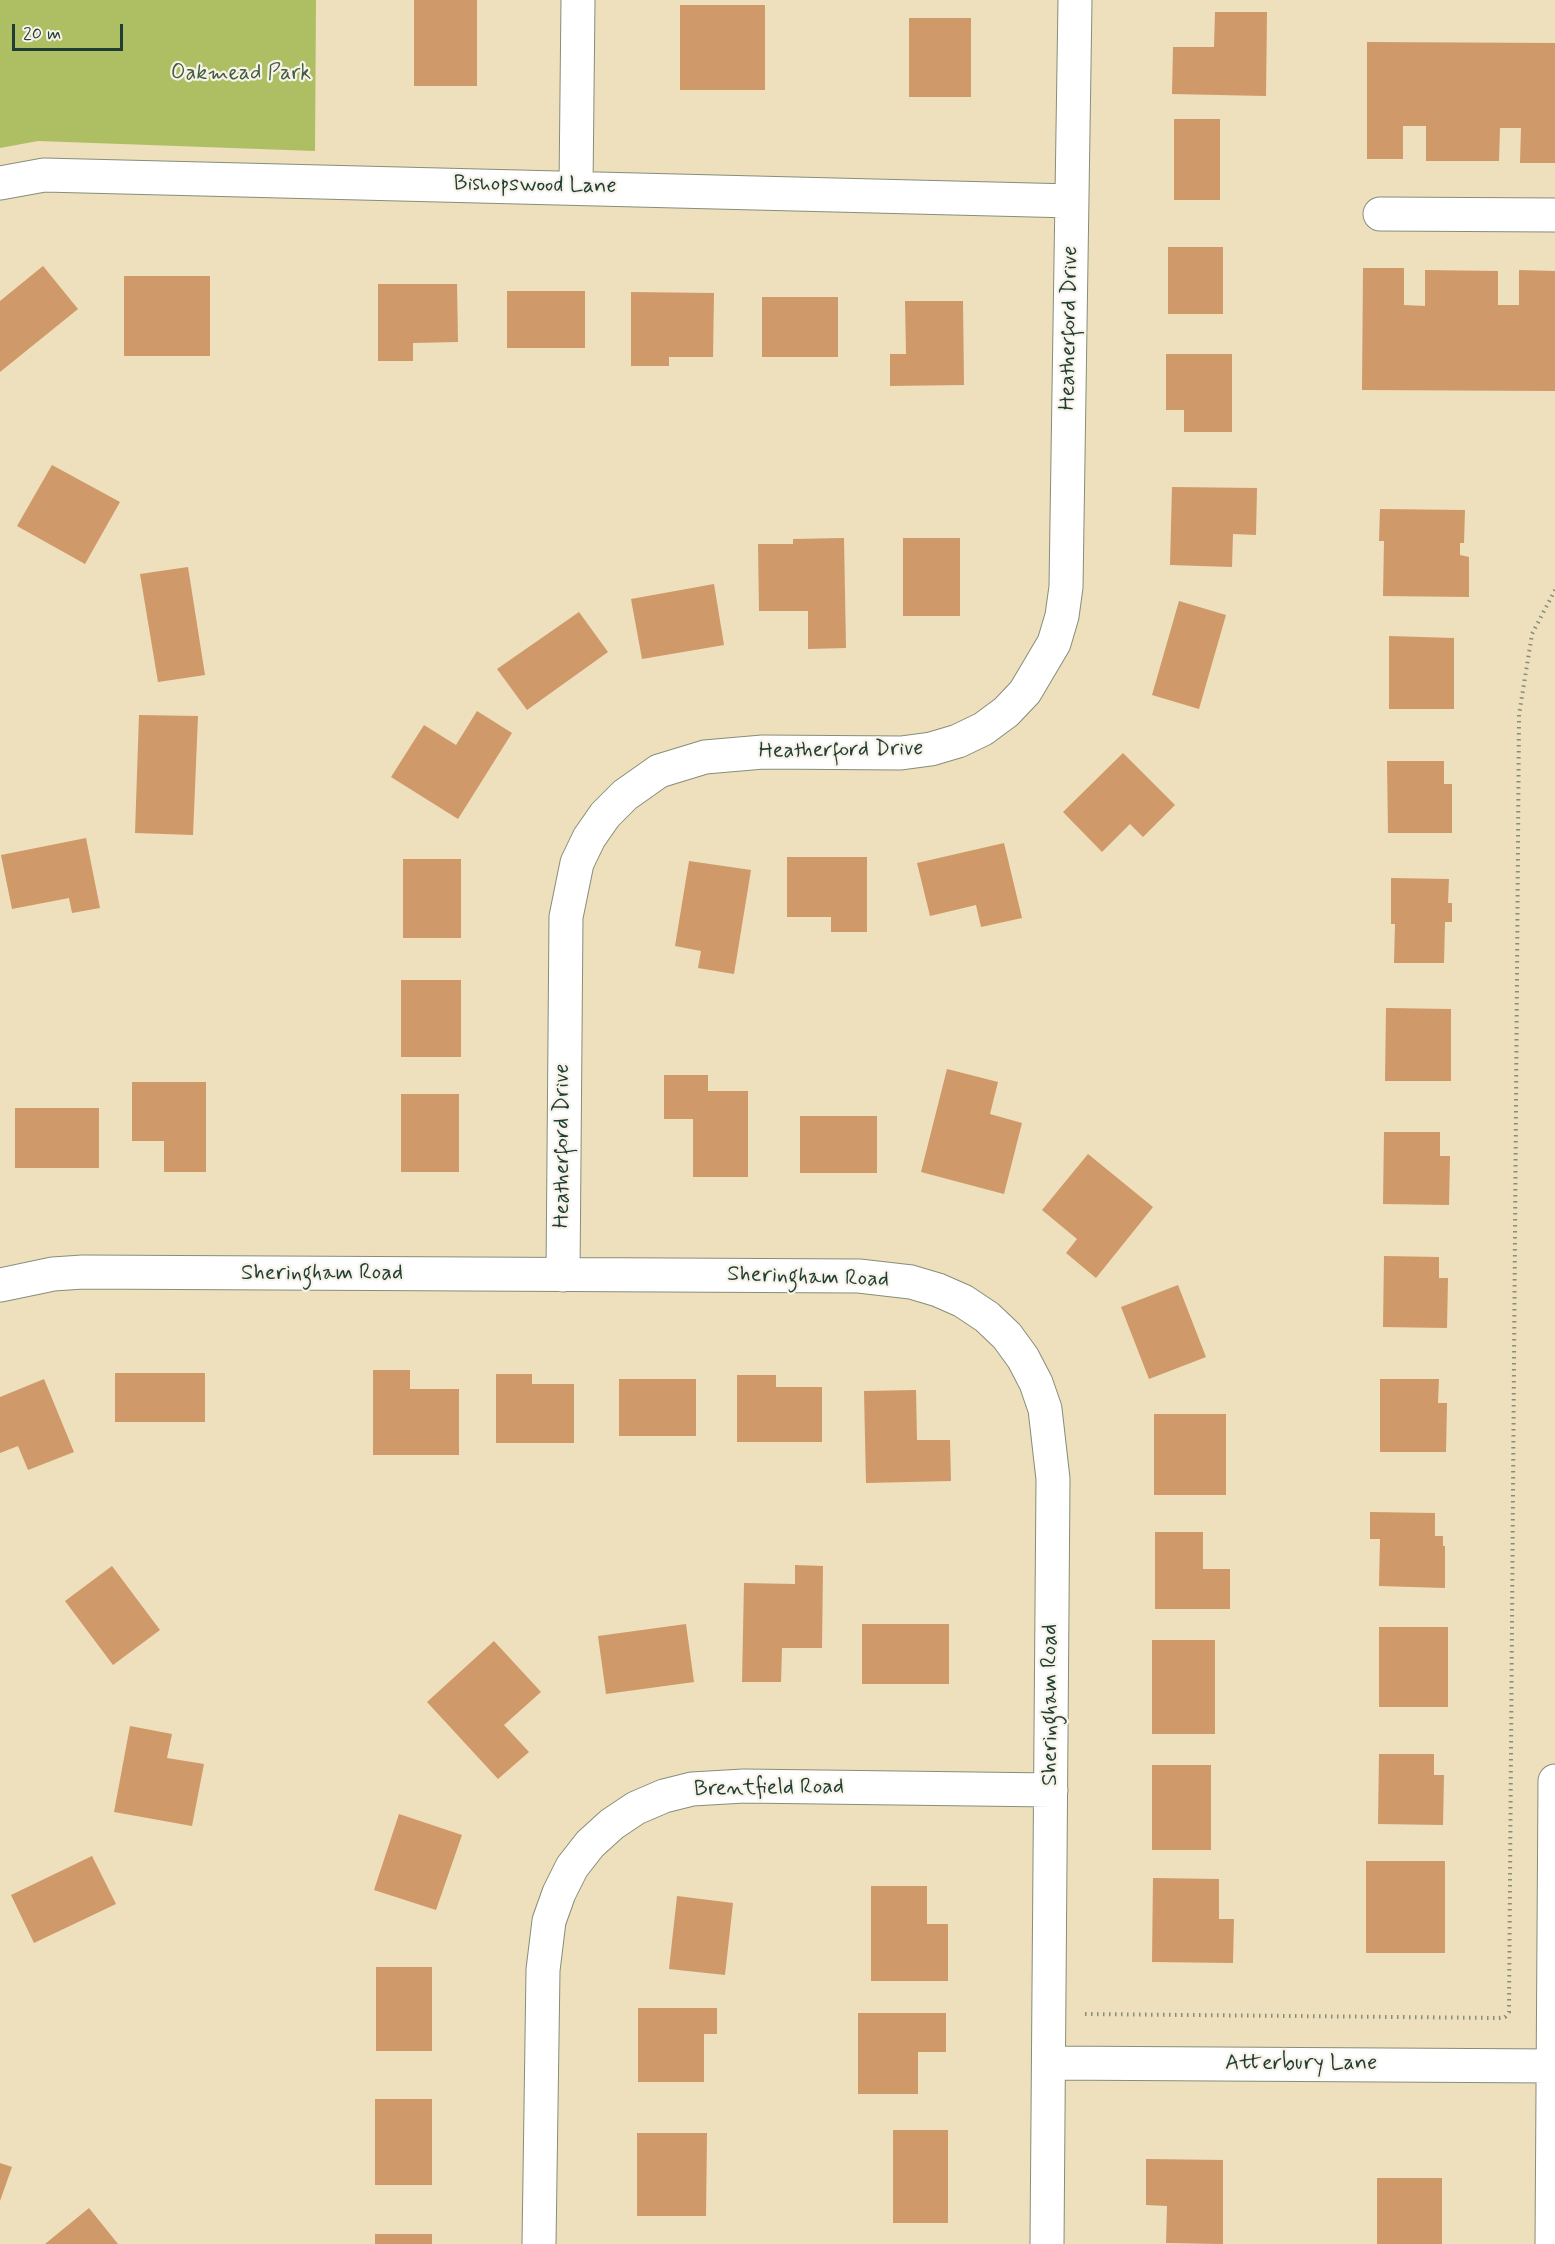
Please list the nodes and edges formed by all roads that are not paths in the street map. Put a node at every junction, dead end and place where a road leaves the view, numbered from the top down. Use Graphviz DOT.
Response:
graph roads {
  1 [pos="578,0"];
  2 [pos="1075,0"];
  3 [pos="0,183"];
  4 [pos="576,187"];
  5 [pos="1072,201"];
  6 [pos="1380,214"];
  7 [pos="1555,215"];
  8 [pos="563,1275"];
  9 [pos="0,1285"];
  10 [pos="1555,1781"];
  11 [pos="1051,1790"];
  12 [pos="1049,2063"];
  13 [pos="1553,2066"];
  14 [pos="539,2244"];
  15 [pos="1047,2244"];
  16 [pos="1552,2244"];
  1 -- 4 [label="street"];
  2 -- 5 [label="street, Heatherford Drive"];
  3 -- 4 [label="street, Bishopswood Lane"];
  4 -- 5 [label="street, Bishopswood Lane"];
  5 -- 8 [label="street, Heatherford Drive"];
  6 -- 7 [label="street"];
  8 -- 9 [label="street, Sheringham Road"];
  8 -- 11 [label="street, Sheringham Road"];
  10 -- 13 [label="street"];
  11 -- 12 [label="street, Sheringham Road"];
  11 -- 14 [label="street, Brentfield Road"];
  12 -- 13 [label="street, Atterbury Lane"];
  12 -- 15 [label="street, Sheringham Road"];
  13 -- 16 [label="street"];
}
